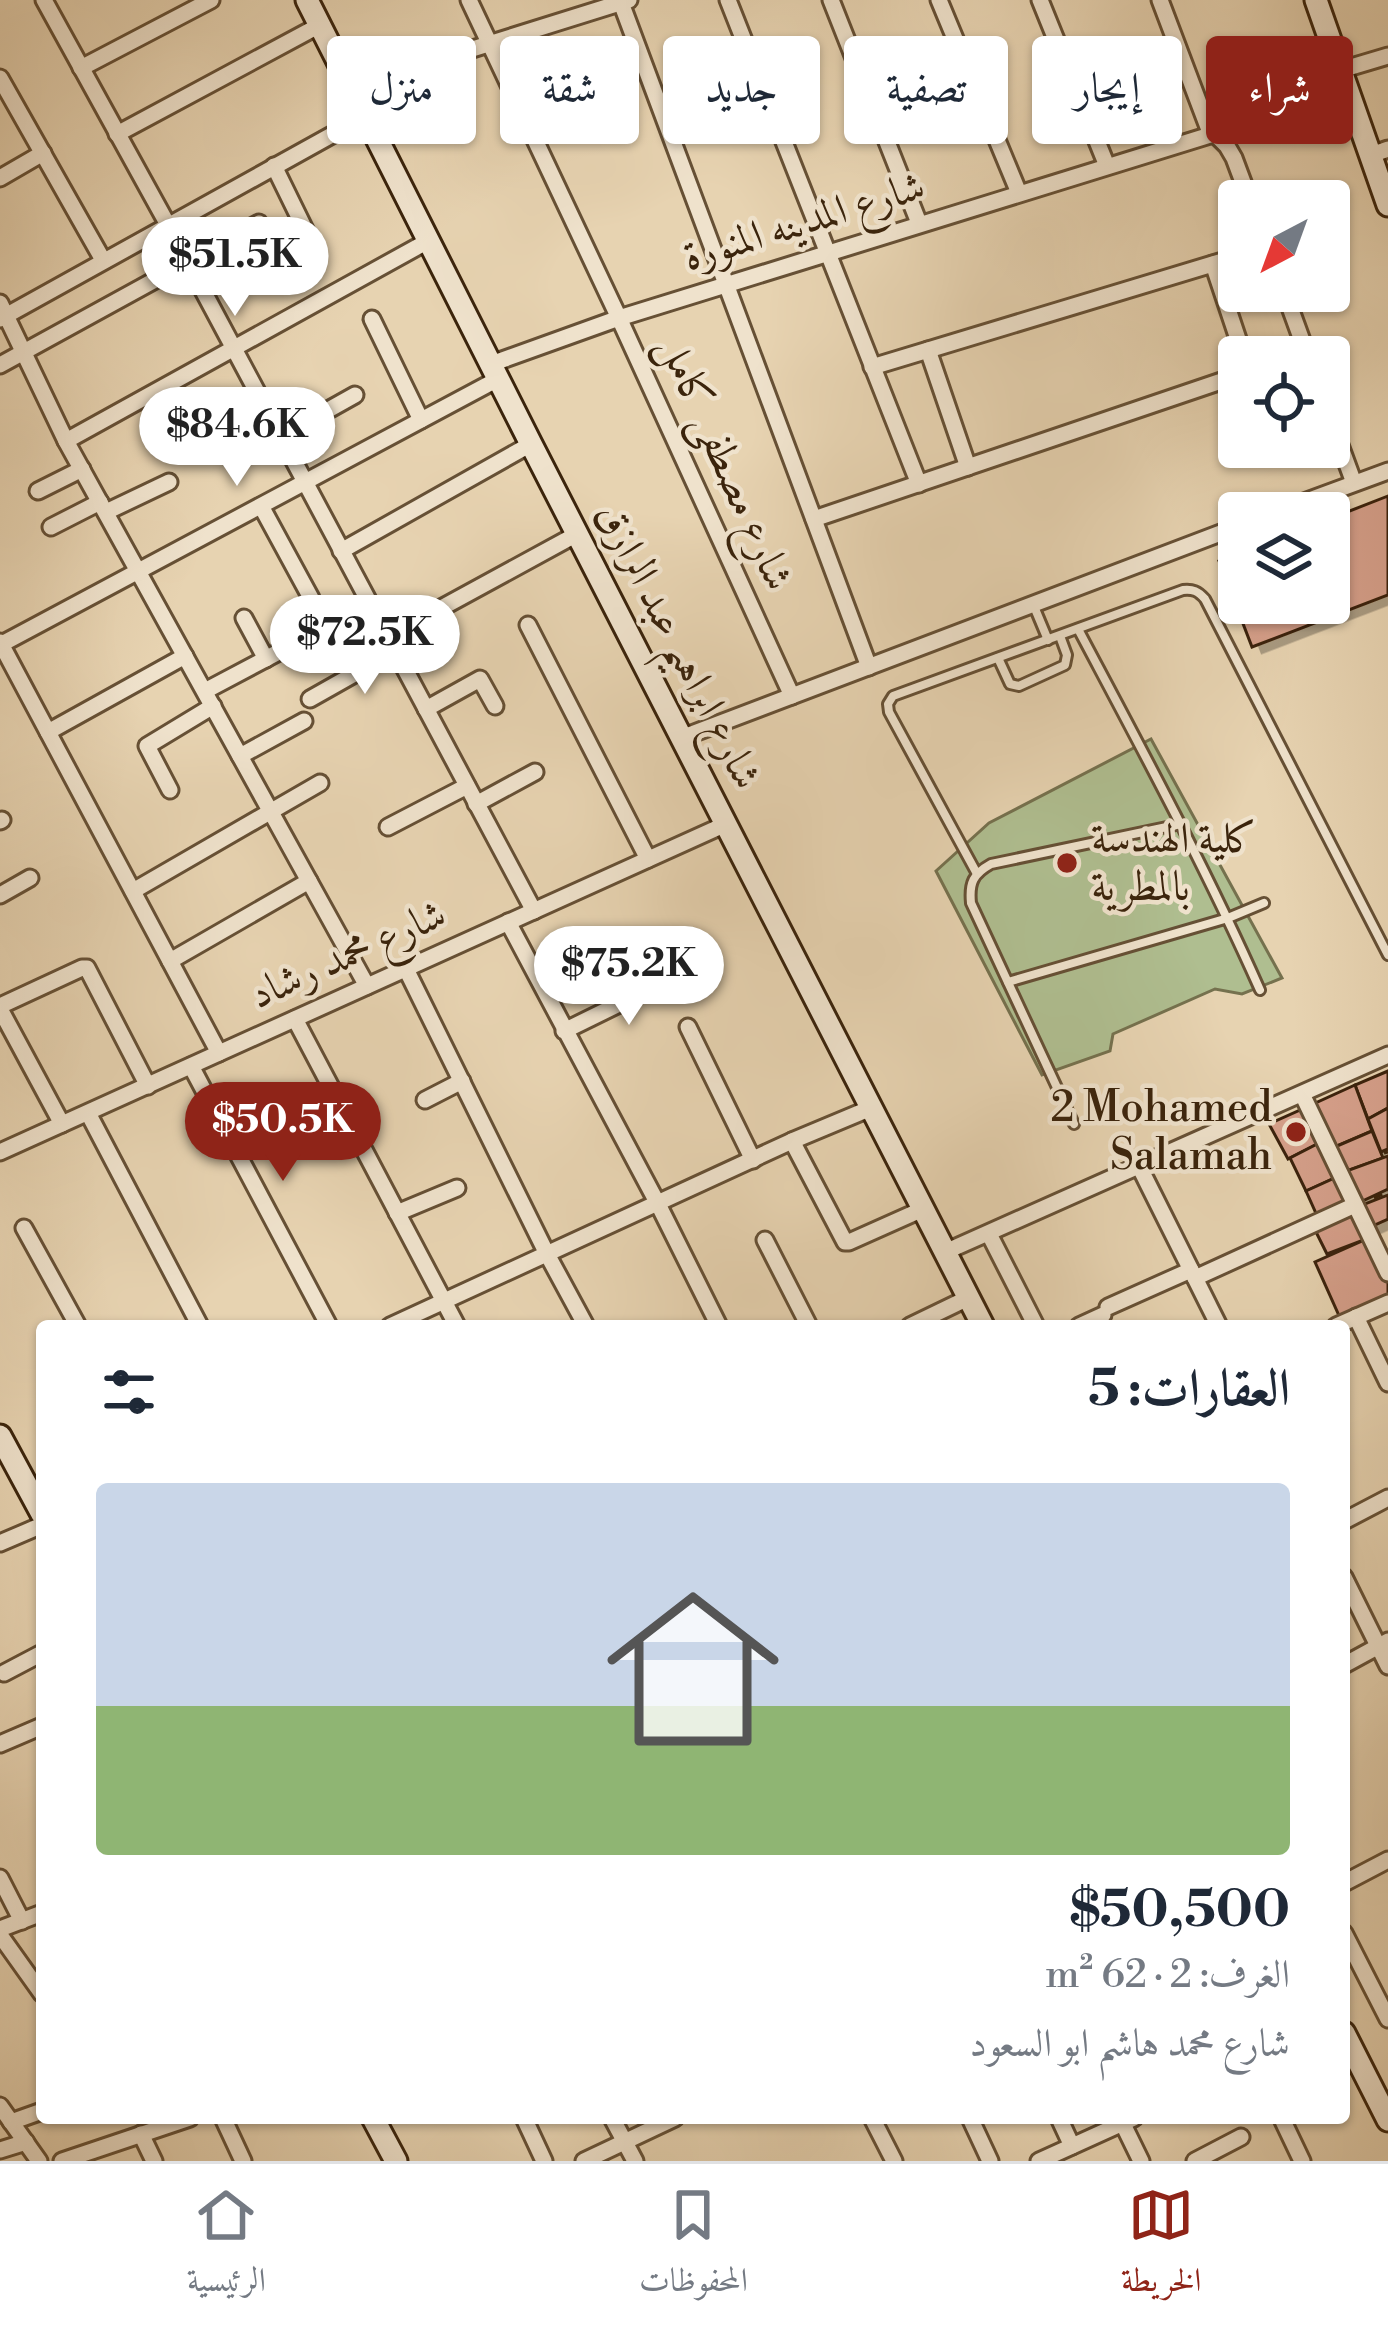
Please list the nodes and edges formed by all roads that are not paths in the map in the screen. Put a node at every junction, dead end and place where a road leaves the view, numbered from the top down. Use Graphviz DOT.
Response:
graph roads {
  1 [pos="44,0"];
  2 [pos="211,0"];
  3 [pos="307,0"];
  4 [pos="469,0"];
  5 [pos="728,0"];
  6 [pos="831,0"];
  7 [pos="939,0"];
  8 [pos="1040,0"];
  9 [pos="1160,0"];
  10 [pos="1316,0"];
  11 [pos="624,1"];
  12 [pos="320,25"];
  13 [pos="1329,36"];
  14 [pos="327,39"];
  15 [pos="490,44"];
  16 [pos="476,48"];
  17 [pos="1388,56"];
  18 [pos="81,68"];
  19 [pos="1353,76"];
  20 [pos="0,78"];
  21 [pos="1353,98"];
  22 [pos="1206,123"];
  23 [pos="117,134"];
  24 [pos="1206,136"];
  25 [pos="327,137"];
  26 [pos="380,144"];
  27 [pos="1225,144"];
  28 [pos="1379,152"];
  29 [pos="43,153"];
  30 [pos="274,166"];
  31 [pos="1107,166"];
  32 [pos="0,178"];
  33 [pos="1242,180"];
  34 [pos="1018,193"];
  35 [pos="1388,205"];
  36 [pos="259,223"];
  37 [pos="919,223"];
  38 [pos="168,224"];
  39 [pos="428,241"];
  40 [pos="316,252"];
  41 [pos="827,252"];
  42 [pos="103,260"];
  43 [pos="186,261"];
  44 [pos="1218,262"];
  45 [pos="1213,264"];
  46 [pos="726,284"];
  47 [pos="2,312"];
  48 [pos="619,317"];
  49 [pos="372,319"];
  50 [pos="1237,336"];
  51 [pos="233,349"];
  52 [pos="928,350"];
  53 [pos="24,352"];
  54 [pos="0,365"];
  55 [pos="872,367"];
  56 [pos="494,372"];
  57 [pos="1218,383"];
  58 [pos="355,395"];
  59 [pos="264,407"];
  60 [pos="421,420"];
  61 [pos="280,436"];
  62 [pos="66,441"];
  63 [pos="531,444"];
  64 [pos="186,452"];
  65 [pos="968,467"];
  66 [pos="1348,468"];
  67 [pos="82,469"];
  68 [pos="1388,471"];
  69 [pos="170,482"];
  70 [pos="304,482"];
  71 [pos="1354,483"];
  72 [pos="919,484"];
  73 [pos="38,491"];
  74 [pos="1330,492"];
  75 [pos="261,506"];
  76 [pos="103,507"];
  77 [pos="814,519"];
  78 [pos="51,527"];
  79 [pos="577,534"];
  80 [pos="1218,534"];
  81 [pos="341,551"];
  82 [pos="138,571"];
  83 [pos="311,598"];
  84 [pos="1034,604"];
  85 [pos="244,618"];
  86 [pos="528,626"];
  87 [pos="1078,629"];
  88 [pos="1060,636"];
  89 [pos="308,637"];
  90 [pos="1048,640"];
  91 [pos="0,644"];
  92 [pos="391,644"];
  93 [pos="185,656"];
  94 [pos="998,658"];
  95 [pos="266,659"];
  96 [pos="869,667"];
  97 [pos="792,696"];
  98 [pos="209,699"];
  99 [pos="310,699"];
  100 [pos="495,706"];
  101 [pos="426,709"];
  102 [pos="304,721"];
  103 [pos="48,732"];
  104 [pos="681,738"];
  105 [pos="240,756"];
  106 [pos="536,772"];
  107 [pos="320,783"];
  108 [pos="467,786"];
  109 [pos="170,790"];
  110 [pos="476,804"];
  111 [pos="271,811"];
  112 [pos="726,824"];
  113 [pos="1181,824"];
  114 [pos="388,827"];
  115 [pos="648,859"];
  116 [pos="976,872"];
  117 [pos="30,878"];
  118 [pos="309,881"];
  119 [pos="133,891"];
  120 [pos="0,895"];
  121 [pos="1264,903"];
  122 [pos="533,911"];
  123 [pos="1228,918"];
  124 [pos="508,922"];
  125 [pos="1388,955"];
  126 [pos="170,961"];
  127 [pos="406,969"];
  128 [pos="672,978"];
  129 [pos="1008,982"];
  130 [pos="367,986"];
  131 [pos="1260,990"];
  132 [pos="1,1015"];
  133 [pos="295,1019"];
  134 [pos="688,1027"];
  135 [pos="564,1031"];
  136 [pos="219,1053"];
  137 [pos="1388,1055"];
  138 [pos="191,1066"];
  139 [pos="462,1081"];
  140 [pos="148,1086"];
  141 [pos="1302,1094"];
  142 [pos="425,1100"];
  143 [pos="871,1108"];
  144 [pos="88,1113"];
  145 [pos="62,1124"];
  146 [pos="1075,1124"];
  147 [pos="792,1142"];
  148 [pos="0,1152"];
  149 [pos="752,1160"];
  150 [pos="1139,1166"];
  151 [pos="457,1188"];
  152 [pos="658,1204"];
  153 [pos="1355,1205"];
  154 [pos="922,1209"];
  155 [pos="397,1213"];
  156 [pos="24,1228"];
  157 [pos="989,1234"];
  158 [pos="765,1240"];
  159 [pos="945,1252"];
  160 [pos="547,1254"];
  161 [pos="1388,1273"];
  162 [pos="1192,1274"];
  163 [pos="968,1298"];
  164 [pos="444,1301"];
  165 [pos="1388,1303"];
  166 [pos="1356,1317"];
  167 [pos="75,1320"];
  168 [pos="197,1320"];
  169 [pos="326,1320"];
  170 [pos="403,1320"];
  171 [pos="454,1320"];
  172 [pos="583,1320"];
  173 [pos="715,1320"];
  174 [pos="806,1320"];
  175 [pos="922,1320"];
  176 [pos="979,1320"];
  177 [pos="1033,1320"];
  178 [pos="1090,1320"];
  179 [pos="1216,1320"];
  180 [pos="1349,1320"];
  181 [pos="1388,1383"];
  182 [pos="0,1436"];
  183 [pos="36,1489"];
  184 [pos="1388,1498"];
  185 [pos="1350,1518"];
  186 [pos="36,1528"];
  187 [pos="0,1543"];
  188 [pos="1350,1587"];
  189 [pos="1383,1644"];
  190 [pos="36,1656"];
  191 [pos="1350,1662"];
  192 [pos="1388,1666"];
  193 [pos="4,1672"];
  194 [pos="36,1729"];
  195 [pos="0,1744"];
  196 [pos="1388,1860"];
  197 [pos="0,1878"];
  198 [pos="1350,1880"];
  199 [pos="36,1915"];
  200 [pos="22,1921"];
  201 [pos="0,1932"];
  202 [pos="1350,1945"];
  203 [pos="36,1985"];
  204 [pos="1388,2019"];
  205 [pos="1351,2066"];
  206 [pos="0,2106"];
  207 [pos="36,2113"];
  208 [pos="1388,2120"];
  209 [pos="11,2122"];
  210 [pos="172,2124"];
  211 [pos="227,2124"];
  212 [pos="377,2124"];
  213 [pos="527,2124"];
  214 [pos="615,2124"];
  215 [pos="662,2124"];
  216 [pos="875,2124"];
  217 [pos="973,2124"];
  218 [pos="1062,2124"];
  219 [pos="1117,2124"];
  220 [pos="1127,2124"];
  221 [pos="1284,2124"];
  222 [pos="141,2134"];
  223 [pos="1241,2137"];
  224 [pos="26,2141"];
  225 [pos="625,2142"];
  226 [pos="1072,2146"];
  227 [pos="0,2150"];
  228 [pos="1048,2159"];
  229 [pos="39,2161"];
  230 [pos="62,2161"];
  231 [pos="154,2161"];
  232 [pos="243,2161"];
  233 [pos="397,2161"];
  234 [pos="544,2161"];
  235 [pos="584,2161"];
  236 [pos="635,2161"];
  237 [pos="894,2161"];
  238 [pos="990,2161"];
  239 [pos="1141,2161"];
  240 [pos="1195,2161"];
  241 [pos="1302,2161"];
  1 -- 18 [label="street"];
  2 -- 18 [label="street"];
  3 -- 12 [label="main road, شارع ابراهيم عبد الرازق"];
  4 -- 15 [label="street, شارع مصطفى كامل"];
  5 -- 41 [label="street"];
  6 -- 37 [label="street"];
  7 -- 34 [label="street"];
  8 -- 31 [label="street"];
  9 -- 22 [label="street"];
  10 -- 13 [label="main road"];
  11 -- 15 [label="street"];
  11 -- 46 [label="street"];
  12 -- 14 [label="main road, شارع ابراهيم عبد الرازق"];
  12 -- 23 [label="street"];
  15 -- 16 [label="street"];
  15 -- 48 [label="street, شارع مصطفى كامل"];
  17 -- 19 [label="street, شارع المدينه المنورة"];
  18 -- 23 [label="street"];
  20 -- 29 [label="street"];
  21 -- 28 [label="main road"];
  23 -- 38 [label="street"];
  24 -- 31 [label="street, شارع المدينه المنورة"];
  25 -- 30 [label="street"];
  26 -- 39 [label="main road, شارع ابراهيم عبد الرازق"];
  27 -- 33 [label="street"];
  28 -- 35 [label="main road"];
  29 -- 32 [label="street"];
  29 -- 42 [label="street"];
  30 -- 38 [label="street"];
  30 -- 40 [label="street"];
  31 -- 34 [label="street, شارع المدينه المنورة"];
  34 -- 37 [label="street, شارع المدينه المنورة"];
  36 -- 43 [label="street"];
  37 -- 41 [label="street, شارع المدينه المنورة"];
  38 -- 42 [label="street"];
  38 -- 43 [label="street"];
  39 -- 51 [label="street"];
  39 -- 56 [label="main road, شارع ابراهيم عبد الرازق"];
  41 -- 46 [label="street, شارع المدينه المنورة"];
  41 -- 55 [label="street"];
  42 -- 47 [label="street"];
  43 -- 51 [label="street"];
  43 -- 53 [label="street"];
  44 -- 45 [label="street"];
  45 -- 50 [label="street"];
  45 -- 52 [label="street"];
  46 -- 48 [label="street, شارع المدينه المنورة"];
  46 -- 77 [label="street"];
  47 -- 53 [label="street"];
  48 -- 56 [label="street, شارع المدينه المنورة"];
  48 -- 97 [label="street, شارع مصطفى كامل"];
  49 -- 60 [label="street"];
  51 -- 59 [label="street"];
  51 -- 62 [label="street"];
  52 -- 55 [label="street"];
  52 -- 65 [label="street"];
  53 -- 54 [label="street"];
  53 -- 62 [label="street"];
  55 -- 72 [label="street"];
  56 -- 60 [label="street, شارع المدينه المنورة"];
  56 -- 63 [label="main road, شارع ابراهيم عبد الرازق"];
  57 -- 65 [label="street"];
  58 -- 61 [label="street"];
  59 -- 61 [label="street"];
  59 -- 64 [label="street"];
  60 -- 70 [label="street, شارع المدينه المنورة"];
  61 -- 70 [label="street"];
  62 -- 67 [label="street"];
  63 -- 79 [label="main road, شارع ابراهيم عبد الرازق"];
  63 -- 81 [label="street"];
  65 -- 72 [label="street"];
  66 -- 71 [label="street"];
  67 -- 73 [label="street"];
  67 -- 76 [label="street"];
  68 -- 71 [label="street"];
  69 -- 76 [label="street"];
  70 -- 75 [label="street, شارع المدينه المنورة"];
  70 -- 81 [label="street"];
  71 -- 74 [label="street"];
  72 -- 77 [label="street"];
  75 -- 82 [label="street, شارع المدينه المنورة"];
  75 -- 83 [label="street"];
  76 -- 78 [label="street"];
  76 -- 82 [label="street"];
  77 -- 96 [label="street"];
  79 -- 92 [label="street"];
  79 -- 104 [label="main road, شارع ابراهيم عبد الرازق"];
  80 -- 84 [label="street"];
  81 -- 92 [label="street"];
  82 -- 91 [label="street, شارع المدينه المنورة"];
  82 -- 93 [label="street"];
  84 -- 90 [label="lane"];
  84 -- 96 [label="street"];
  85 -- 95 [label="street"];
  86 -- 115 [label="street"];
  87 -- 88 [label="lane"];
  87 -- 113 [label="lane"];
  87 -- 125 [label="lane"];
  88 -- 90 [label="lane"];
  88 -- 94 [label="lane"];
  89 -- 95 [label="street"];
  90 -- 94 [label="lane"];
  91 -- 103 [label="street"];
  92 -- 99 [label="street"];
  92 -- 101 [label="street"];
  93 -- 98 [label="street"];
  93 -- 103 [label="street"];
  94 -- 116 [label="lane"];
  95 -- 98 [label="street"];
  96 -- 97 [label="street"];
  97 -- 104 [label="street"];
  98 -- 105 [label="street"];
  98 -- 109 [label="street"];
  100 -- 101 [label="street"];
  101 -- 108 [label="street"];
  102 -- 105 [label="street"];
  103 -- 119 [label="street"];
  104 -- 112 [label="main road, شارع ابراهيم عبد الرازق"];
  105 -- 111 [label="street"];
  106 -- 110 [label="street"];
  107 -- 111 [label="street"];
  108 -- 110 [label="street"];
  108 -- 114 [label="street"];
  110 -- 122 [label="street"];
  111 -- 118 [label="street"];
  111 -- 119 [label="street"];
  112 -- 115 [label="street, شارع محمد رشاد"];
  112 -- 143 [label="main road, شارع ابراهيم عبد الرازق"];
  113 -- 116 [label="lane"];
  113 -- 123 [label="lane"];
  115 -- 122 [label="street, شارع محمد رشاد"];
  116 -- 129 [label="lane"];
  117 -- 120 [label="street"];
  118 -- 126 [label="street"];
  118 -- 130 [label="street"];
  119 -- 126 [label="street"];
  121 -- 123 [label="lane"];
  122 -- 124 [label="street, شارع محمد رشاد"];
  123 -- 129 [label="lane"];
  123 -- 131 [label="lane"];
  124 -- 127 [label="street, شارع محمد رشاد"];
  124 -- 135 [label="street"];
  126 -- 136 [label="street"];
  127 -- 130 [label="street, شارع محمد رشاد"];
  127 -- 139 [label="street"];
  128 -- 135 [label="street"];
  129 -- 146 [label="lane"];
  130 -- 133 [label="street, شارع محمد رشاد"];
  132 -- 140 [label="street"];
  132 -- 145 [label="street"];
  133 -- 136 [label="street, شارع محمد رشاد"];
  133 -- 155 [label="street"];
  134 -- 149 [label="street"];
  135 -- 152 [label="street"];
  136 -- 138 [label="street, شارع محمد رشاد"];
  137 -- 141 [label="street"];
  138 -- 140 [label="street, شارع محمد رشاد"];
  138 -- 169 [label="street"];
  139 -- 142 [label="street"];
  139 -- 160 [label="street"];
  140 -- 144 [label="street, شارع محمد رشاد"];
  141 -- 150 [label="street"];
  141 -- 153 [label="street"];
  143 -- 147 [label="street"];
  143 -- 154 [label="main road, شارع ابراهيم عبد الرازق"];
  144 -- 145 [label="street, شارع محمد رشاد"];
  144 -- 168 [label="street"];
  145 -- 148 [label="street, شارع محمد رشاد"];
  147 -- 149 [label="street"];
  147 -- 154 [label="street"];
  149 -- 152 [label="street"];
  150 -- 157 [label="street"];
  150 -- 162 [label="street"];
  151 -- 155 [label="street"];
  152 -- 160 [label="street"];
  152 -- 173 [label="street"];
  153 -- 161 [label="street"];
  153 -- 162 [label="street"];
  154 -- 159 [label="main road, شارع ابراهيم عبد الرازق"];
  155 -- 164 [label="street"];
  156 -- 167 [label="street"];
  157 -- 159 [label="street"];
  157 -- 177 [label="street"];
  158 -- 174 [label="street"];
  159 -- 163 [label="main road, شارع ابراهيم عبد الرازق"];
  160 -- 164 [label="street"];
  160 -- 172 [label="street"];
  162 -- 178 [label="street"];
  162 -- 179 [label="street"];
  163 -- 175 [label="street"];
  163 -- 176 [label="main road, شارع ابراهيم عبد الرازق"];
  164 -- 170 [label="street"];
  164 -- 171 [label="street"];
  165 -- 166 [label="street"];
  166 -- 180 [label="street"];
  166 -- 181 [label="street"];
  182 -- 183 [label="main road"];
  184 -- 185 [label="street"];
  186 -- 187 [label="street"];
  188 -- 189 [label="street"];
  189 -- 191 [label="street"];
  189 -- 192 [label="street"];
  190 -- 193 [label="street"];
  194 -- 195 [label="street"];
  196 -- 198 [label="street"];
  197 -- 200 [label="street"];
  199 -- 200 [label="street"];
  200 -- 201 [label="street"];
  201 -- 203 [label="street"];
  202 -- 204 [label="street"];
  205 -- 208 [label="main road"];
  206 -- 209 [label="street"];
  207 -- 209 [label="street"];
  209 -- 224 [label="street"];
  210 -- 222 [label="street"];
  211 -- 232 [label="street"];
  212 -- 233 [label="main road"];
  213 -- 234 [label="street"];
  214 -- 225 [label="street"];
  215 -- 225 [label="street"];
  216 -- 237 [label="street"];
  217 -- 238 [label="street"];
  218 -- 226 [label="street"];
  219 -- 226 [label="street"];
  220 -- 239 [label="street"];
  221 -- 241 [label="street"];
  222 -- 230 [label="street"];
  222 -- 231 [label="street"];
  223 -- 240 [label="street"];
  224 -- 227 [label="street"];
  224 -- 229 [label="street"];
  225 -- 235 [label="street"];
  225 -- 236 [label="street"];
  226 -- 228 [label="street"];
}
